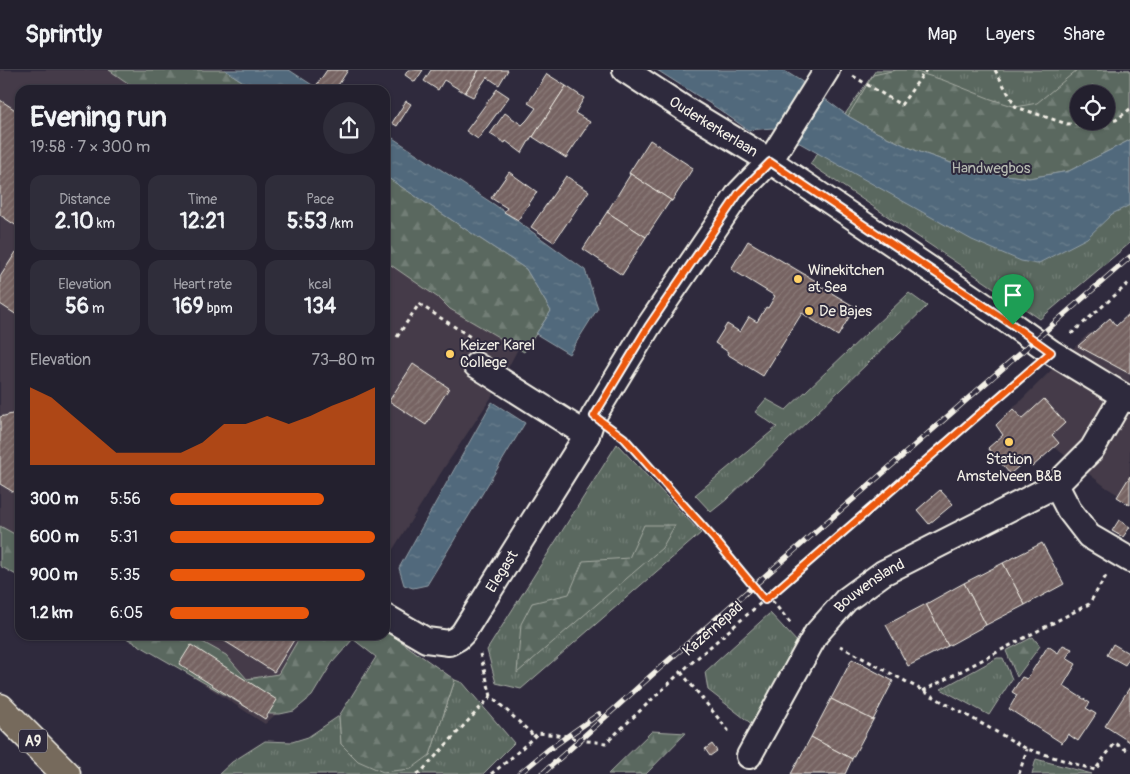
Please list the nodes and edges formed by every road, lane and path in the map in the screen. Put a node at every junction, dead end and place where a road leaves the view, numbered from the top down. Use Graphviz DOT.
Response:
graph roads {
  1 [pos="625,70"];
  2 [pos="926,70"];
  3 [pos="995,70"];
  4 [pos="824,73"];
  5 [pos="852,75"];
  6 [pos="1130,109"];
  7 [pos="1115,120"];
  8 [pos="1070,124"];
  9 [pos="770,162"];
  10 [pos="1130,282"];
  11 [pos="1051,352"];
  12 [pos="476,365"];
  13 [pos="1127,398"];
  14 [pos="590,426"];
  15 [pos="1056,485"];
  16 [pos="1125,557"];
  17 [pos="765,600"];
  18 [pos="390,619"];
  19 [pos="816,634"];
  20 [pos="458,638"];
  21 [pos="681,672"];
  22 [pos="923,691"];
  23 [pos="491,696"];
  24 [pos="0,708"];
  25 [pos="533,737"];
  26 [pos="1026,749"];
  27 [pos="1130,752"];
  28 [pos="749,756"];
  29 [pos="66,774"];
  30 [pos="417,774"];
  31 [pos="491,774"];
  32 [pos="1019,774"];
  1 -- 9 [label="street, Ouderkerkerlaan"];
  2 -- 5 [label="path"];
  3 -- 8 [label="path"];
  4 -- 9 [label="street, Elegast"];
  6 -- 7 [label="path"];
  9 -- 11 [label="street, Ouderkerkerlaan"];
  9 -- 14 [label="street, Elegast"];
  10 -- 11 [label="path, Kazernepad"];
  11 -- 13 [label="street, Ouderkerkerlaan"];
  11 -- 17 [label="path, Kazernepad"];
  12 -- 14 [label="street"];
  13 -- 15 [label="street, Bouwensland"];
  14 -- 17 [label="path"];
  14 -- 20 [label="street, Elegast"];
  15 -- 16 [label="street"];
  15 -- 19 [label="street, Bouwensland"];
  16 -- 22 [label="path"];
  17 -- 19 [label="path"];
  17 -- 21 [label="path, Kazernepad"];
  18 -- 20 [label="street"];
  19 -- 22 [label="path"];
  19 -- 28 [label="street, Bouwensland"];
  20 -- 23 [label="path"];
  21 -- 25 [label="path, Kazernepad"];
  21 -- 28 [label="path"];
  22 -- 26 [label="path"];
  23 -- 25 [label="path"];
  23 -- 30 [label="path"];
  24 -- 29 [label="highway, A9"];
  25 -- 31 [label="path"];
  26 -- 27 [label="path"];
  26 -- 32 [label="path"];
}
